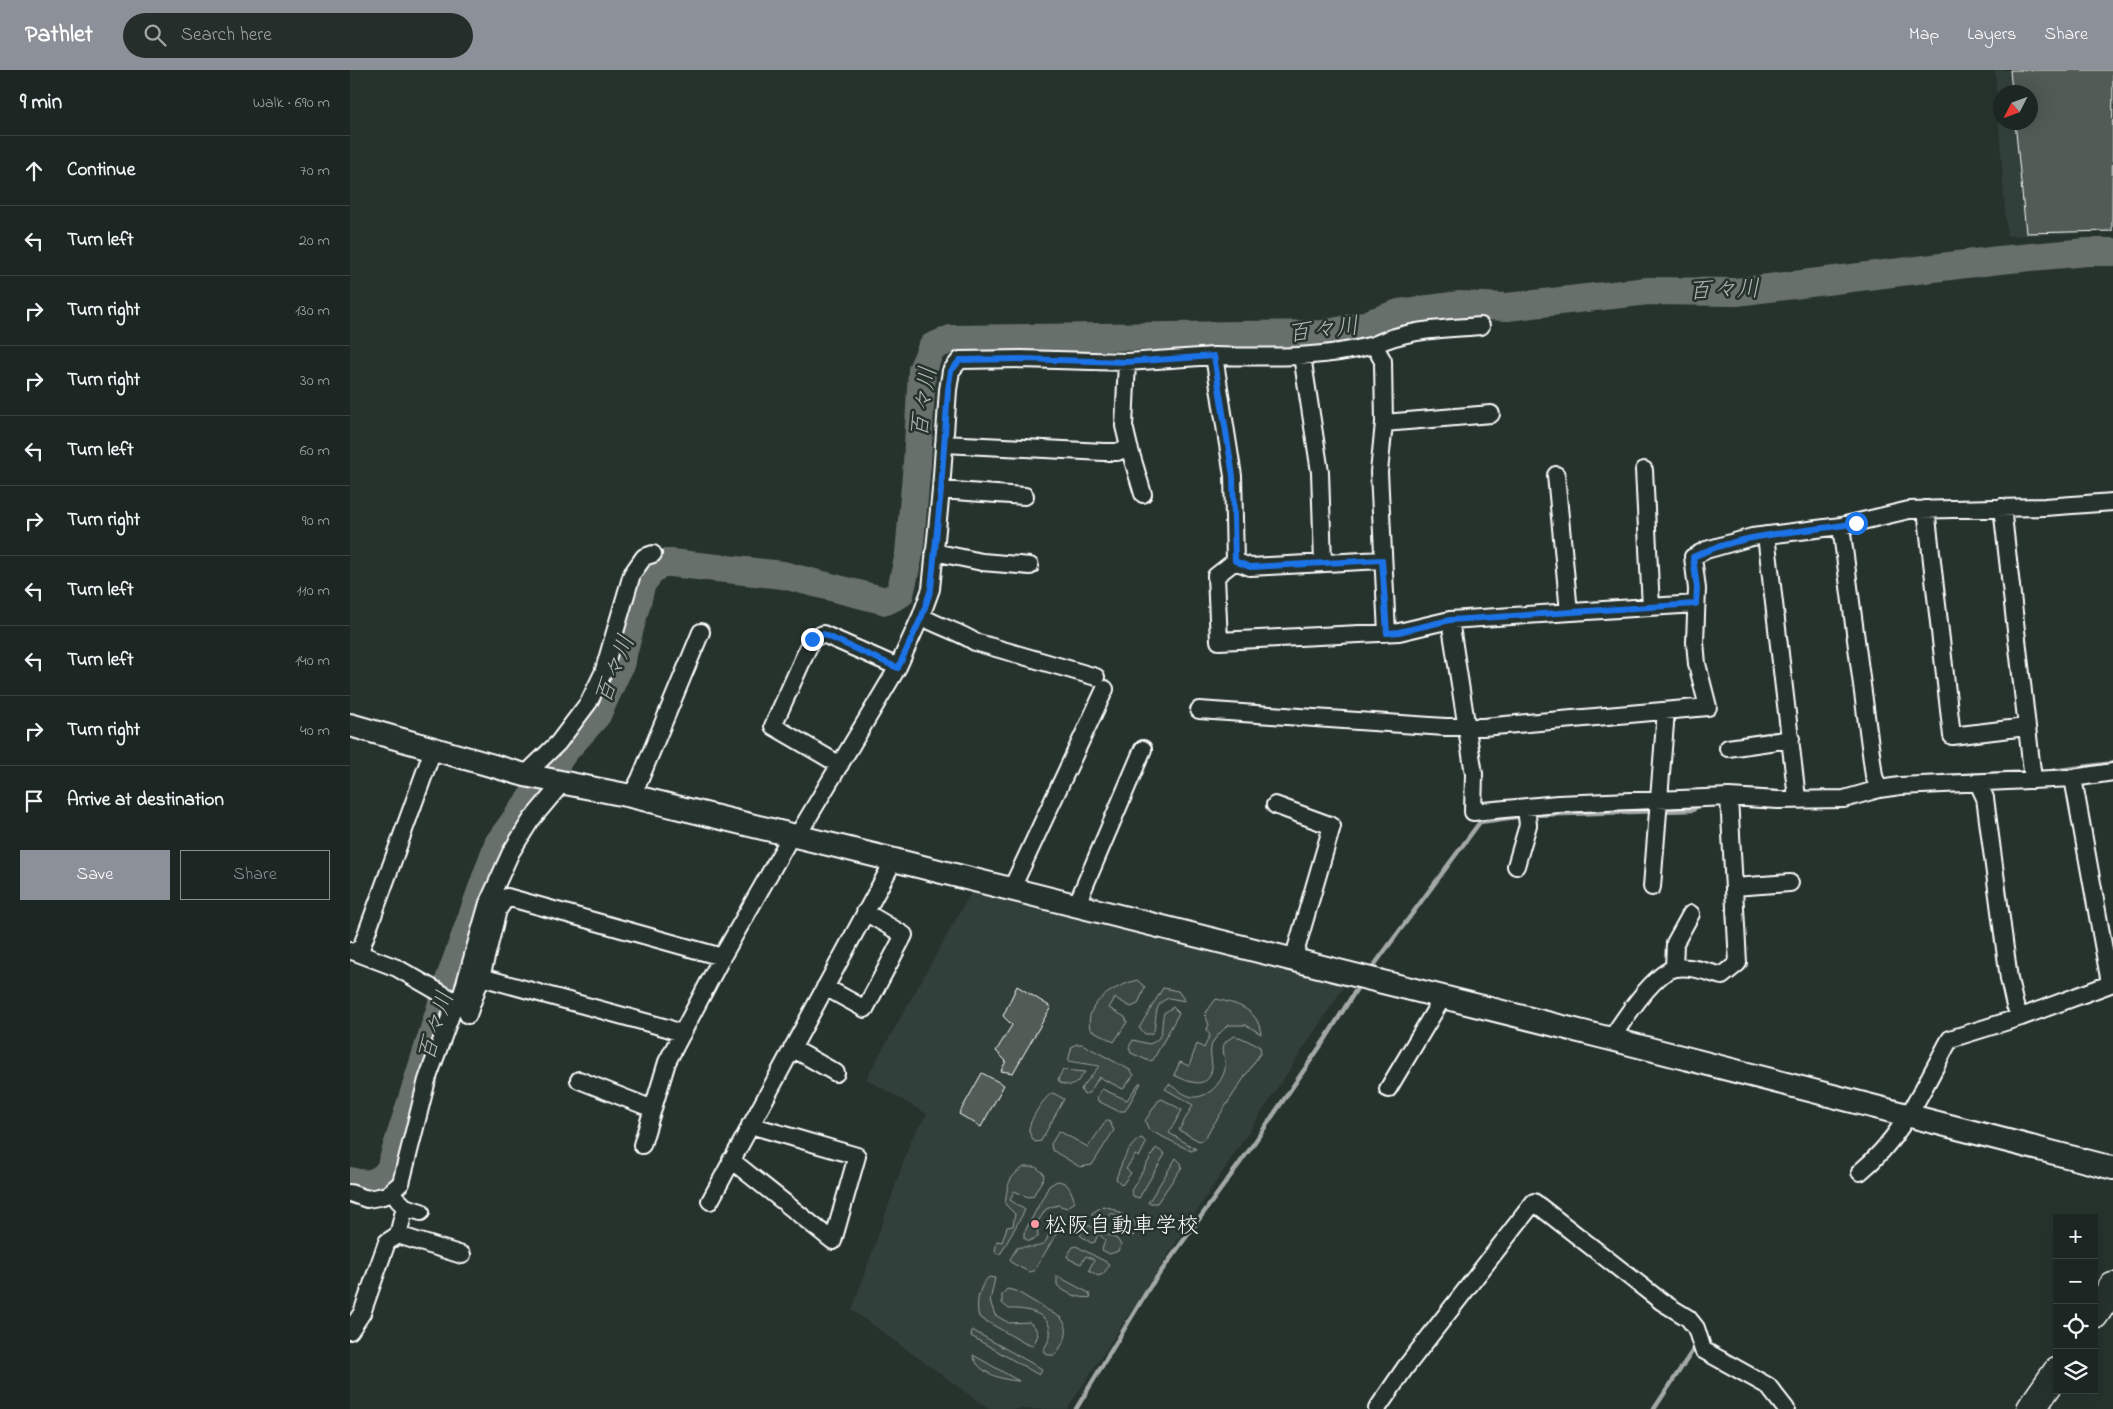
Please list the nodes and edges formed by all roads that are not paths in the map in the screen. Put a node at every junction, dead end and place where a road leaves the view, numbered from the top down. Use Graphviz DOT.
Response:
graph roads {
  1 [pos="1481,326"];
  2 [pos="1374,345"];
  3 [pos="1214,356"];
  4 [pos="1302,356"];
  5 [pos="1127,362"];
  6 [pos="1491,414"];
  7 [pos="1384,423"];
  8 [pos="944,444"];
  9 [pos="1129,447"];
  10 [pos="1644,470"];
  11 [pos="1556,474"];
  12 [pos="941,490"];
  13 [pos="1143,494"];
  14 [pos="1025,496"];
  15 [pos="2113,502"];
  16 [pos="2002,507"];
  17 [pos="1926,509"];
  18 [pos="1841,526"];
  19 [pos="1766,535"];
  20 [pos="934,552"];
  21 [pos="653,554"];
  22 [pos="1382,560"];
  23 [pos="1235,561"];
  24 [pos="1323,563"];
  25 [pos="1030,566"];
  26 [pos="1696,604"];
  27 [pos="1651,607"];
  28 [pos="1568,612"];
  29 [pos="922,616"];
  30 [pos="1450,620"];
  31 [pos="701,632"];
  32 [pos="1387,633"];
  33 [pos="898,668"];
  34 [pos="1199,710"];
  35 [pos="1666,711"];
  36 [pos="350,725"];
  37 [pos="1467,727"];
  38 [pos="2026,727"];
  39 [pos="1791,740"];
  40 [pos="1728,748"];
  41 [pos="1142,749"];
  42 [pos="437,750"];
  43 [pos="840,765"];
  44 [pos="2113,772"];
  45 [pos="2032,773"];
  46 [pos="525,775"];
  47 [pos="2073,778"];
  48 [pos="560,782"];
  49 [pos="1978,783"];
  50 [pos="1879,788"];
  51 [pos="631,796"];
  52 [pos="1729,798"];
  53 [pos="1797,798"];
  54 [pos="1275,805"];
  55 [pos="1659,808"];
  56 [pos="1527,814"];
  57 [pos="794,837"];
  58 [pos="894,860"];
  59 [pos="1516,866"];
  60 [pos="1790,883"];
  61 [pos="1734,886"];
  62 [pos="1652,887"];
  63 [pos="1012,890"];
  64 [pos="500,895"];
  65 [pos="1076,906"];
  66 [pos="865,912"];
  67 [pos="1691,914"];
  68 [pos="352,951"];
  69 [pos="722,957"];
  70 [pos="1293,960"];
  71 [pos="1674,968"];
  72 [pos="481,977"];
  73 [pos="2111,983"];
  74 [pos="825,988"];
  75 [pos="1443,997"];
  76 [pos="460,1006"];
  77 [pos="2021,1017"];
  78 [pos="682,1034"];
  79 [pos="1611,1039"];
  80 [pos="792,1048"];
  81 [pos="836,1073"];
  82 [pos="579,1080"];
  83 [pos="1388,1089"];
  84 [pos="653,1110"];
  85 [pos="1908,1114"];
  86 [pos="750,1125"];
  87 [pos="642,1145"];
  88 [pos="732,1160"];
  89 [pos="2113,1168"];
  90 [pos="1860,1172"];
  91 [pos="350,1193"];
  92 [pos="387,1195"];
  93 [pos="710,1201"];
  94 [pos="405,1207"];
  95 [pos="422,1212"];
  96 [pos="398,1235"];
  97 [pos="462,1255"];
  98 [pos="2113,1287"];
  99 [pos="2098,1309"];
  100 [pos="350,1331"];
  101 [pos="2053,1378"];
  102 [pos="1377,1409"];
  103 [pos="1786,1409"];
  104 [pos="2031,1409"];
  1 -- 2 [label="street"];
  2 -- 4 [label="street"];
  2 -- 7 [label="street"];
  3 -- 4 [label="street"];
  3 -- 5 [label="street"];
  3 -- 23 [label="street"];
  4 -- 24 [label="street"];
  5 -- 8 [label="street"];
  5 -- 9 [label="street"];
  6 -- 7 [label="street"];
  7 -- 22 [label="street"];
  8 -- 9 [label="street"];
  8 -- 12 [label="street"];
  9 -- 13 [label="street"];
  10 -- 27 [label="street"];
  11 -- 28 [label="street"];
  12 -- 14 [label="street"];
  12 -- 20 [label="street"];
  15 -- 16 [label="street"];
  16 -- 17 [label="street"];
  16 -- 38 [label="street"];
  17 -- 18 [label="street"];
  17 -- 38 [label="street"];
  18 -- 19 [label="street"];
  18 -- 50 [label="street"];
  19 -- 26 [label="street"];
  19 -- 39 [label="street"];
  20 -- 25 [label="street"];
  20 -- 29 [label="street"];
  21 -- 46 [label="street"];
  22 -- 24 [label="street"];
  22 -- 32 [label="street"];
  23 -- 24 [label="street"];
  23 -- 32 [label="street"];
  26 -- 27 [label="street"];
  26 -- 35 [label="street"];
  27 -- 28 [label="street"];
  28 -- 30 [label="street"];
  29 -- 33 [label="street"];
  29 -- 63 [label="street"];
  30 -- 32 [label="street"];
  30 -- 37 [label="street"];
  31 -- 51 [label="street"];
  33 -- 43 [label="street"];
  33 -- 43 [label="street"];
  34 -- 37 [label="street"];
  35 -- 37 [label="street"];
  35 -- 55 [label="street"];
  36 -- 42 [label="street"];
  37 -- 56 [label="street"];
  38 -- 45 [label="street"];
  39 -- 40 [label="street"];
  39 -- 53 [label="street"];
  41 -- 65 [label="street"];
  42 -- 46 [label="street"];
  42 -- 68 [label="street"];
  43 -- 57 [label="street"];
  44 -- 47 [label="street"];
  45 -- 47 [label="street"];
  45 -- 49 [label="street"];
  46 -- 48 [label="street"];
  47 -- 73 [label="street"];
  48 -- 51 [label="street"];
  48 -- 64 [label="street"];
  49 -- 50 [label="street"];
  49 -- 77 [label="street"];
  50 -- 53 [label="street"];
  51 -- 57 [label="street"];
  52 -- 53 [label="street"];
  52 -- 55 [label="street"];
  52 -- 61 [label="street"];
  54 -- 70 [label="street"];
  55 -- 56 [label="street"];
  55 -- 62 [label="street"];
  56 -- 59 [label="street"];
  57 -- 58 [label="street"];
  57 -- 69 [label="street"];
  58 -- 63 [label="street"];
  58 -- 66 [label="street"];
  60 -- 61 [label="street"];
  61 -- 71 [label="street"];
  63 -- 65 [label="street"];
  64 -- 69 [label="street"];
  64 -- 72 [label="street"];
  64 -- 76 [label="street"];
  65 -- 70 [label="street"];
  66 -- 74 [label="street"];
  66 -- 74 [label="street"];
  67 -- 71 [label="street"];
  68 -- 76 [label="street"];
  69 -- 78 [label="street"];
  70 -- 75 [label="street"];
  71 -- 79 [label="street"];
  72 -- 76 [label="street"];
  72 -- 78 [label="street"];
  73 -- 77 [label="street"];
  74 -- 80 [label="street"];
  75 -- 79 [label="street"];
  75 -- 83 [label="street"];
  76 -- 92 [label="street"];
  77 -- 85 [label="street"];
  78 -- 84 [label="street"];
  79 -- 85 [label="street"];
  80 -- 81 [label="street"];
  80 -- 86 [label="street"];
  82 -- 84 [label="street"];
  84 -- 87 [label="street"];
  85 -- 89 [label="street"];
  85 -- 90 [label="street"];
  86 -- 88 [label="street"];
  86 -- 88 [label="street"];
  88 -- 93 [label="street"];
  91 -- 92 [label="street"];
  92 -- 94 [label="street"];
  94 -- 95 [label="street"];
  94 -- 96 [label="street"];
  96 -- 97 [label="street"];
  96 -- 100 [label="street"];
  98 -- 99 [label="highway"];
  101 -- 104 [label="highway"];
  102 -- 103 [label="street"];
}
